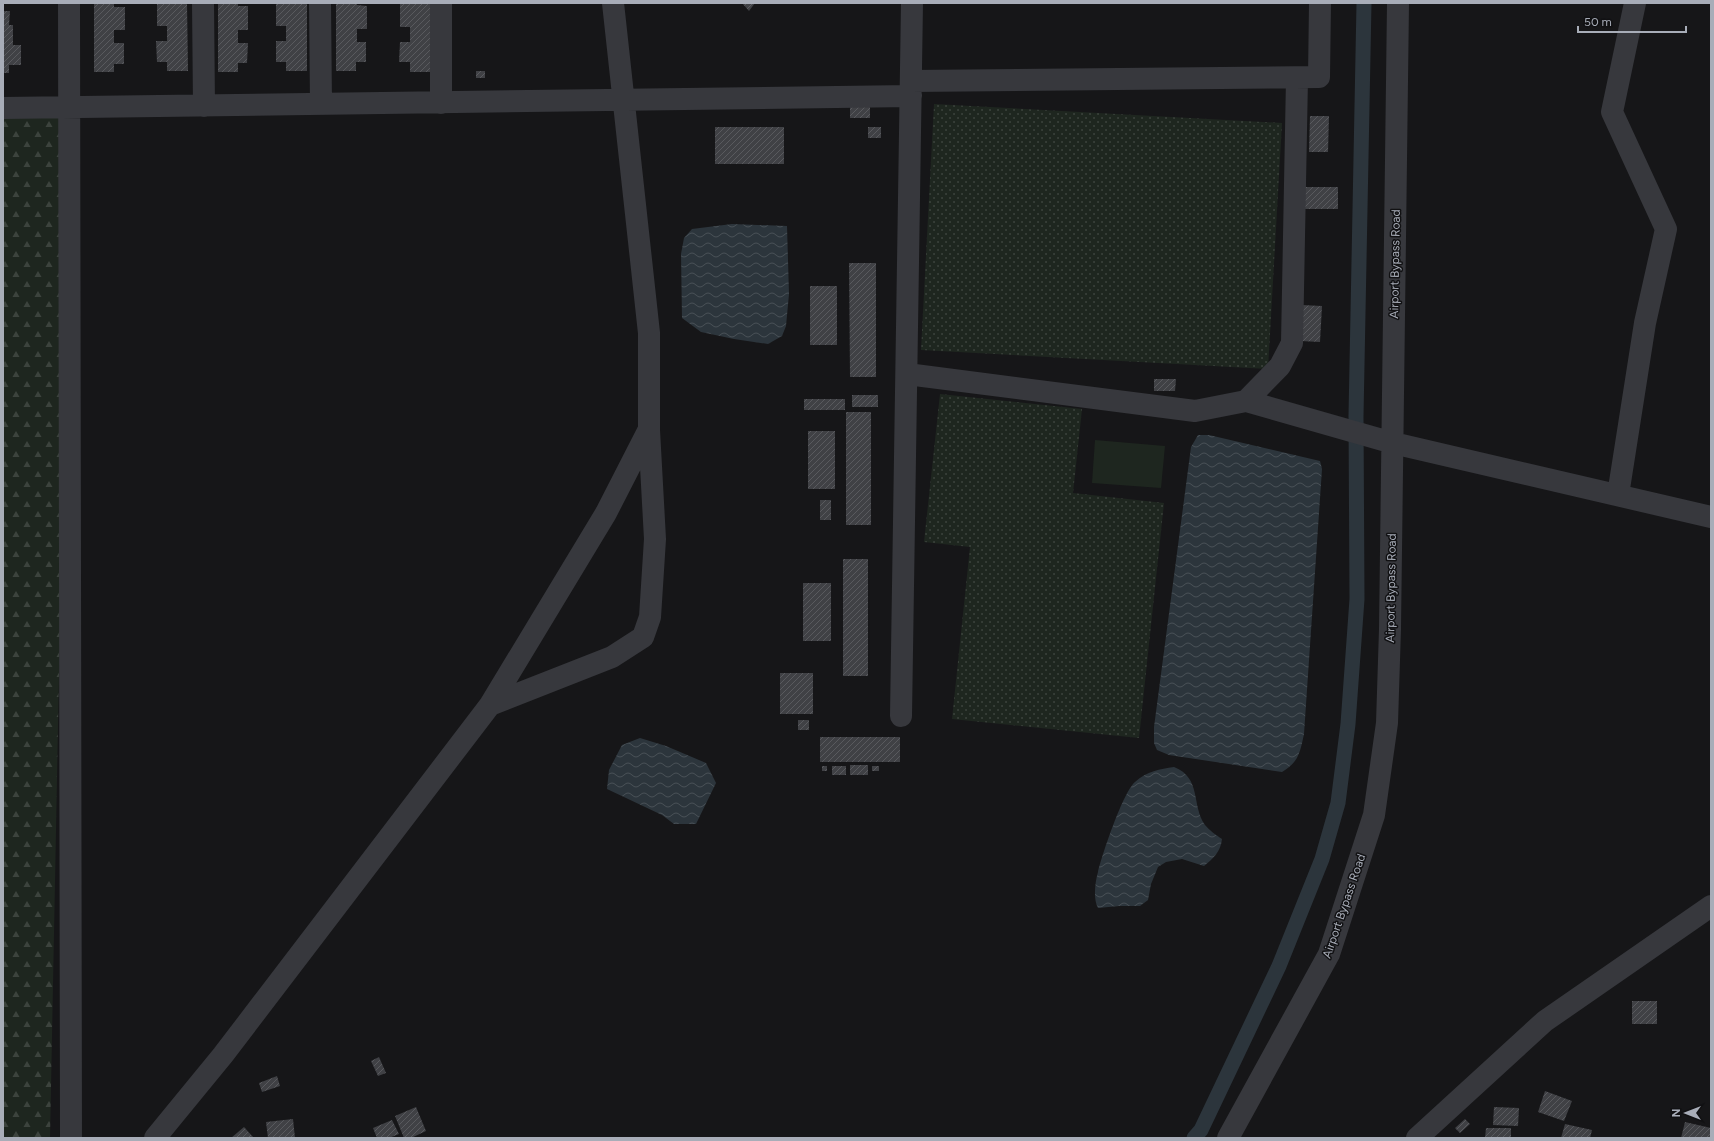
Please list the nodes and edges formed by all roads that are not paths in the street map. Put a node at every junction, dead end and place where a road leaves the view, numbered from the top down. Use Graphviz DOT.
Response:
graph roads {
  1 [pos="69,3"];
  2 [pos="203,3"];
  3 [pos="320,3"];
  4 [pos="441,3"];
  5 [pos="613,3"];
  6 [pos="912,3"];
  7 [pos="1320,3"];
  8 [pos="1398,3"];
  9 [pos="1634,3"];
  10 [pos="1297,78"];
  11 [pos="911,88"];
  12 [pos="623,100"];
  13 [pos="441,103"];
  14 [pos="321,104"];
  15 [pos="204,106"];
  16 [pos="70,107"];
  17 [pos="3,108"];
  18 [pos="906,374"];
  19 [pos="1246,401"];
  20 [pos="649,429"];
  21 [pos="1392,443"];
  22 [pos="1618,495"];
  23 [pos="1711,517"];
  24 [pos="490,705"];
  25 [pos="901,716"];
  26 [pos="1711,906"];
  27 [pos="71,1138"];
  28 [pos="155,1138"];
  29 [pos="1228,1138"];
  30 [pos="1417,1138"];
  1 -- 16 [label="street"];
  2 -- 15 [label="street"];
  3 -- 14 [label="street"];
  4 -- 13 [label="street"];
  5 -- 12 [label="street"];
  6 -- 11 [label="street"];
  7 -- 10 [label="street"];
  8 -- 21 [label="street, Airport Bypass Road"];
  9 -- 22 [label="street"];
  10 -- 11 [label="street"];
  10 -- 19 [label="street"];
  11 -- 12 [label="street"];
  11 -- 18 [label="street"];
  12 -- 13 [label="street"];
  12 -- 20 [label="street"];
  13 -- 14 [label="street"];
  14 -- 15 [label="street"];
  15 -- 16 [label="street"];
  16 -- 17 [label="street"];
  16 -- 27 [label="street"];
  18 -- 19 [label="street"];
  18 -- 25 [label="street"];
  19 -- 21 [label="street"];
  20 -- 24 [label="street"];
  20 -- 24 [label="street"];
  21 -- 22 [label="street"];
  21 -- 29 [label="street, Airport Bypass Road"];
  22 -- 23 [label="street"];
  24 -- 28 [label="street"];
  26 -- 30 [label="street"];
}
